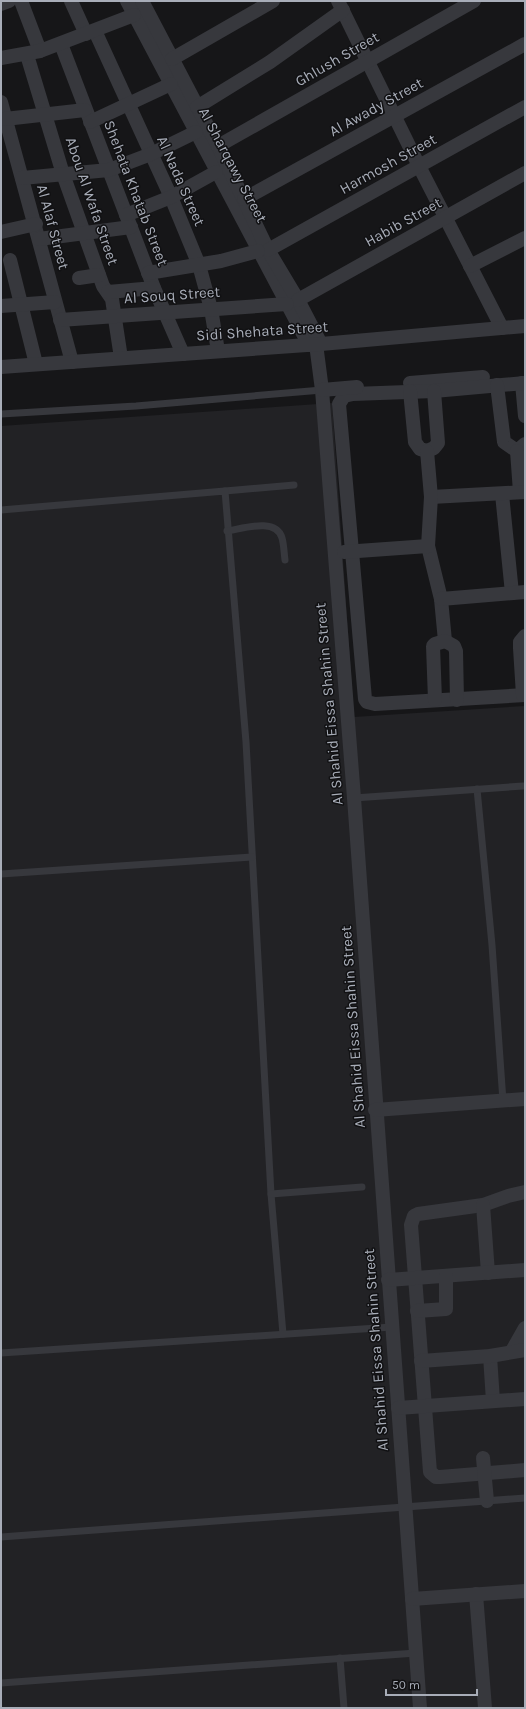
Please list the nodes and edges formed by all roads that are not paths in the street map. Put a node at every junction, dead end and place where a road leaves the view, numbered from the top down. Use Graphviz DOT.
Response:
graph roads {
  1 [pos="9,1"];
  2 [pos="21,1"];
  3 [pos="71,1"];
  4 [pos="127,1"];
  5 [pos="142,1"];
  6 [pos="273,1"];
  7 [pos="474,1"];
  8 [pos="340,3"];
  9 [pos="1,4"];
  10 [pos="134,15"];
  11 [pos="90,32"];
  12 [pos="60,44"];
  13 [pos="525,44"];
  14 [pos="33,53"];
  15 [pos="1,58"];
  16 [pos="172,60"];
  17 [pos="368,61"];
  18 [pos="176,85"];
  19 [pos="1,102"];
  20 [pos="128,104"];
  21 [pos="197,107"];
  22 [pos="525,107"];
  23 [pos="46,114"];
  24 [pos="87,116"];
  25 [pos="395,116"];
  26 [pos="5,119"];
  27 [pos="196,132"];
  28 [pos="218,146"];
  29 [pos="151,154"];
  30 [pos="419,166"];
  31 [pos="109,170"];
  32 [pos="216,172"];
  33 [pos="525,173"];
  34 [pos="63,174"];
  35 [pos="22,178"];
  36 [pos="171,197"];
  37 [pos="244,199"];
  38 [pos="445,218"];
  39 [pos="128,221"];
  40 [pos="36,224"];
  41 [pos="1,232"];
  42 [pos="84,233"];
  43 [pos="525,238"];
  44 [pos="39,239"];
  45 [pos="263,251"];
  46 [pos="10,260"];
  47 [pos="199,265"];
  48 [pos="470,266"];
  49 [pos="148,273"];
  50 [pos="99,275"];
  51 [pos="79,278"];
  52 [pos="154,288"];
  53 [pos="108,292"];
  54 [pos="55,302"];
  55 [pos="293,302"];
  56 [pos="23,304"];
  57 [pos="1,306"];
  58 [pos="211,309"];
  59 [pos="165,312"];
  60 [pos="114,316"];
  61 [pos="60,320"];
  62 [pos="525,326"];
  63 [pos="502,328"];
  64 [pos="315,344"];
  65 [pos="218,351"];
  66 [pos="183,354"];
  67 [pos="121,358"];
  68 [pos="72,362"];
  69 [pos="36,364"];
  70 [pos="1,367"];
  71 [pos="524,380"];
  72 [pos="457,384"];
  73 [pos="497,385"];
  74 [pos="322,390"];
  75 [pos="410,391"];
  76 [pos="434,391"];
  77 [pos="1,414"];
  78 [pos="525,416"];
  79 [pos="521,447"];
  80 [pos="427,451"];
  81 [pos="294,485"];
  82 [pos="225,492"];
  83 [pos="523,492"];
  84 [pos="502,494"];
  85 [pos="432,497"];
  86 [pos="1,510"];
  87 [pos="227,531"];
  88 [pos="428,546"];
  89 [pos="353,551"];
  90 [pos="334,553"];
  91 [pos="285,560"];
  92 [pos="519,593"];
  93 [pos="441,599"];
  94 [pos="525,636"];
  95 [pos="445,641"];
  96 [pos="524,695"];
  97 [pos="435,700"];
  98 [pos="457,700"];
  99 [pos="523,786"];
  100 [pos="477,789"];
  101 [pos="354,798"];
  102 [pos="252,857"];
  103 [pos="1,874"];
  104 [pos="525,1099"];
  105 [pos="503,1101"];
  106 [pos="375,1110"];
  107 [pos="362,1187"];
  108 [pos="525,1192"];
  109 [pos="271,1194"];
  110 [pos="483,1205"];
  111 [pos="525,1270"];
  112 [pos="488,1273"];
  113 [pos="446,1276"];
  114 [pos="415,1278"];
  115 [pos="388,1280"];
  116 [pos="417,1311"];
  117 [pos="392,1327"];
  118 [pos="525,1328"];
  119 [pos="283,1334"];
  120 [pos="518,1351"];
  121 [pos="1,1353"];
  122 [pos="490,1356"];
  123 [pos="421,1361"];
  124 [pos="525,1399"];
  125 [pos="493,1401"];
  126 [pos="424,1406"];
  127 [pos="398,1408"];
  128 [pos="483,1458"];
  129 [pos="525,1470"];
  130 [pos="484,1473"];
  131 [pos="525,1498"];
  132 [pos="487,1501"];
  133 [pos="405,1508"];
  134 [pos="1,1537"];
  135 [pos="525,1591"];
  136 [pos="476,1594"];
  137 [pos="412,1599"];
  138 [pos="416,1653"];
  139 [pos="340,1658"];
  140 [pos="1,1683"];
  141 [pos="344,1708"];
  142 [pos="420,1708"];
  143 [pos="485,1708"];
  1 -- 9 [label="street"];
  2 -- 14 [label="street, Abou Al Wafa Street"];
  3 -- 11 [label="street, Al Nada Street"];
  4 -- 10 [label="street, Al Sharqawy Street"];
  5 -- 16 [label="street, Al Sharqawy Street"];
  6 -- 16 [label="street"];
  7 -- 17 [label="street, Ghlush Street"];
  8 -- 17 [label="street"];
  8 -- 21 [label="street"];
  10 -- 11 [label="street"];
  10 -- 18 [label="street, Al Sharqawy Street"];
  11 -- 12 [label="street"];
  11 -- 20 [label="street, Al Nada Street"];
  12 -- 14 [label="street"];
  12 -- 24 [label="street, Shehata Khatab Street"];
  13 -- 25 [label="street, Al Awady Street"];
  14 -- 15 [label="street"];
  14 -- 23 [label="street, Abou Al Wafa Street"];
  16 -- 18 [label="street, Al Sharqawy Street"];
  17 -- 25 [label="street"];
  17 -- 28 [label="street, Ghlush Street"];
  18 -- 20 [label="street"];
  18 -- 21 [label="street, Al Sharqawy Street"];
  18 -- 27 [label="street, Al Sharqawy Street"];
  19 -- 26 [label="street, Al Alaf Street"];
  20 -- 24 [label="street"];
  20 -- 29 [label="street, Al Nada Street"];
  21 -- 28 [label="street, Al Sharqawy Street"];
  22 -- 30 [label="street, Harmosh Street"];
  23 -- 24 [label="street"];
  23 -- 26 [label="street"];
  23 -- 34 [label="street, Abou Al Wafa Street"];
  24 -- 31 [label="street, Shehata Khatab Street"];
  25 -- 30 [label="street"];
  25 -- 37 [label="street, Al Awady Street"];
  26 -- 35 [label="street, Al Alaf Street"];
  27 -- 29 [label="street"];
  27 -- 32 [label="street, Al Sharqawy Street"];
  28 -- 37 [label="street, Al Sharqawy Street"];
  29 -- 31 [label="street"];
  29 -- 36 [label="street, Al Nada Street"];
  30 -- 38 [label="street"];
  30 -- 45 [label="street, Harmosh Street"];
  31 -- 34 [label="street"];
  31 -- 39 [label="street, Shehata Khatab Street"];
  32 -- 36 [label="street"];
  32 -- 45 [label="street, Al Sharqawy Street"];
  33 -- 38 [label="street, Habib Street"];
  34 -- 35 [label="street"];
  34 -- 42 [label="street, Abou Al Wafa Street"];
  35 -- 40 [label="street, Al Alaf Street"];
  36 -- 39 [label="street"];
  36 -- 47 [label="street, Al Nada Street"];
  37 -- 45 [label="street, Al Sharqawy Street"];
  38 -- 48 [label="street"];
  38 -- 55 [label="street, Habib Street"];
  39 -- 42 [label="street"];
  39 -- 49 [label="street, Shehata Khatab Street"];
  40 -- 41 [label="street"];
  40 -- 44 [label="street, Al Alaf Street"];
  42 -- 44 [label="street"];
  42 -- 50 [label="street, Abou Al Wafa Street"];
  43 -- 48 [label="street"];
  44 -- 54 [label="street, Al Alaf Street"];
  45 -- 47 [label="street, Harmosh Street"];
  45 -- 55 [label="street, Al Sharqawy Street"];
  46 -- 56 [label="street"];
  47 -- 49 [label="street, Harmosh Street"];
  47 -- 58 [label="street, Al Nada Street"];
  48 -- 63 [label="street"];
  49 -- 52 [label="street, Shehata Khatab Street"];
  50 -- 51 [label="street"];
  50 -- 53 [label="street, Abou Al Wafa Street"];
  52 -- 53 [label="street"];
  52 -- 59 [label="street, Shehata Khatab Street"];
  53 -- 60 [label="street, Abou Al Wafa Street"];
  54 -- 56 [label="street"];
  54 -- 61 [label="street, Al Alaf Street"];
  55 -- 58 [label="street, Al Souq Street"];
  55 -- 64 [label="street, Al Sharqawy Street"];
  56 -- 57 [label="street"];
  56 -- 69 [label="street"];
  58 -- 59 [label="street, Al Souq Street"];
  58 -- 65 [label="street, Al Nada Street"];
  59 -- 60 [label="street, Al Souq Street"];
  59 -- 66 [label="street, Shehata Khatab Street"];
  60 -- 61 [label="street, Al Souq Street"];
  60 -- 67 [label="street, Abou Al Wafa Street"];
  61 -- 68 [label="street, Al Alaf Street"];
  62 -- 63 [label="street, Sidi Shehata Street"];
  63 -- 64 [label="street, Sidi Shehata Street"];
  64 -- 65 [label="street, Sidi Shehata Street"];
  64 -- 74 [label="street, Al Shahid Eissa Shahin Street"];
  65 -- 66 [label="street, Sidi Shehata Street"];
  66 -- 67 [label="street, Sidi Shehata Street"];
  67 -- 68 [label="street, Sidi Shehata Street"];
  68 -- 69 [label="street, Sidi Shehata Street"];
  69 -- 70 [label="street, Sidi Shehata Street"];
  71 -- 72 [label="street"];
  71 -- 73 [label="street"];
  71 -- 78 [label="street"];
  72 -- 73 [label="street"];
  72 -- 74 [label="street"];
  72 -- 76 [label="street"];
  73 -- 79 [label="street"];
  74 -- 77 [label="lane"];
  74 -- 90 [label="street, Al Shahid Eissa Shahin Street"];
  75 -- 76 [label="street"];
  75 -- 80 [label="street"];
  75 -- 89 [label="street"];
  76 -- 80 [label="street"];
  79 -- 83 [label="street"];
  80 -- 85 [label="street"];
  81 -- 82 [label="lane"];
  82 -- 86 [label="lane"];
  82 -- 87 [label="lane"];
  83 -- 84 [label="street"];
  84 -- 85 [label="street"];
  84 -- 92 [label="street"];
  85 -- 88 [label="street"];
  87 -- 91 [label="lane"];
  87 -- 102 [label="lane"];
  88 -- 89 [label="street"];
  88 -- 93 [label="street"];
  89 -- 90 [label="street"];
  89 -- 97 [label="street"];
  90 -- 101 [label="street, Al Shahid Eissa Shahin Street"];
  92 -- 93 [label="street"];
  93 -- 95 [label="street"];
  94 -- 96 [label="street"];
  95 -- 97 [label="street"];
  95 -- 98 [label="street"];
  96 -- 98 [label="street"];
  97 -- 98 [label="street"];
  99 -- 100 [label="lane"];
  100 -- 101 [label="lane"];
  100 -- 105 [label="lane"];
  101 -- 106 [label="street, Al Shahid Eissa Shahin Street"];
  102 -- 103 [label="lane"];
  102 -- 109 [label="lane"];
  104 -- 105 [label="street"];
  105 -- 106 [label="street"];
  106 -- 115 [label="street, Al Shahid Eissa Shahin Street"];
  107 -- 109 [label="lane"];
  108 -- 110 [label="street"];
  109 -- 119 [label="lane"];
  110 -- 112 [label="street"];
  110 -- 114 [label="street"];
  111 -- 112 [label="street"];
  112 -- 113 [label="street"];
  113 -- 114 [label="street"];
  113 -- 116 [label="street"];
  114 -- 115 [label="street"];
  114 -- 116 [label="street"];
  115 -- 117 [label="street, Al Shahid Eissa Shahin Street"];
  116 -- 123 [label="street"];
  117 -- 119 [label="lane"];
  117 -- 127 [label="street, Al Shahid Eissa Shahin Street"];
  118 -- 120 [label="street"];
  119 -- 121 [label="lane"];
  120 -- 122 [label="street"];
  122 -- 123 [label="street"];
  122 -- 125 [label="street"];
  123 -- 126 [label="street"];
  124 -- 125 [label="street"];
  125 -- 126 [label="street"];
  126 -- 127 [label="street"];
  126 -- 130 [label="street"];
  127 -- 133 [label="street, Al Shahid Eissa Shahin Street"];
  128 -- 130 [label="street"];
  129 -- 130 [label="street"];
  130 -- 132 [label="street"];
  131 -- 132 [label="lane"];
  132 -- 133 [label="lane"];
  133 -- 134 [label="lane"];
  133 -- 137 [label="street, Al Shahid Eissa Shahin Street"];
  135 -- 136 [label="street"];
  136 -- 137 [label="street"];
  136 -- 143 [label="street"];
  137 -- 138 [label="street, Al Shahid Eissa Shahin Street"];
  138 -- 139 [label="lane"];
  138 -- 142 [label="street, Al Shahid Eissa Shahin Street"];
  139 -- 140 [label="lane"];
  139 -- 141 [label="lane"];
}
